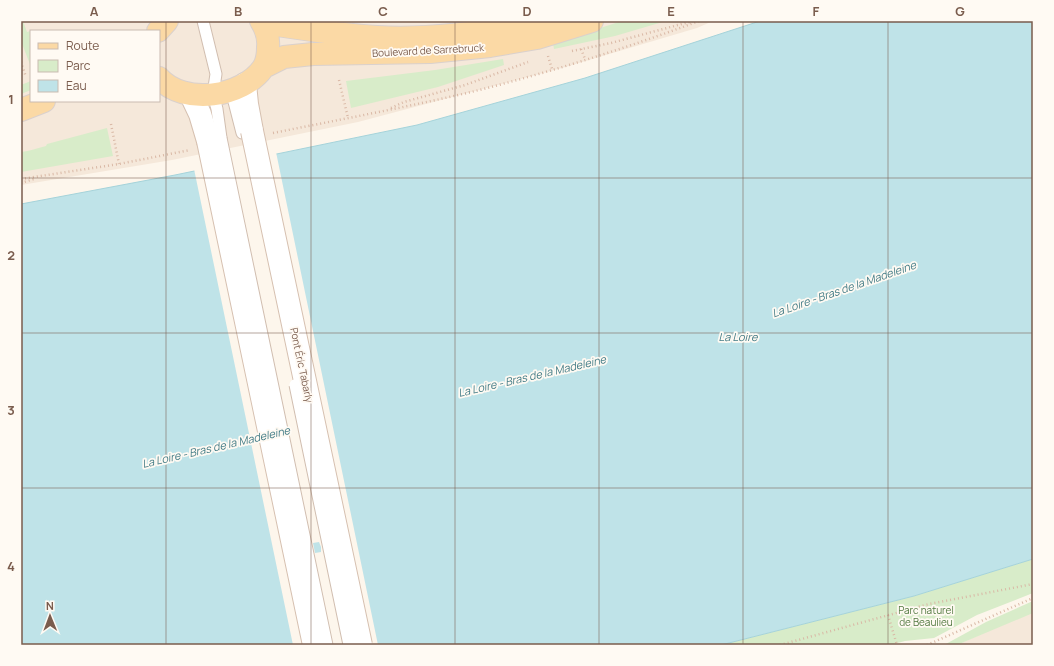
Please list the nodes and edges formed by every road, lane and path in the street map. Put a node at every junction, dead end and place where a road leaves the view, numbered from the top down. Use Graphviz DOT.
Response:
graph roads {
  1 [pos="167,21"];
  2 [pos="203,21"];
  3 [pos="261,21"];
  4 [pos="268,21"];
  5 [pos="541,21"];
  6 [pos="592,21"];
  7 [pos="693,21"];
  8 [pos="699,21"];
  9 [pos="159,30"];
  10 [pos="581,49"];
  11 [pos="568,52"];
  12 [pos="554,55"];
  13 [pos="548,56"];
  14 [pos="542,58"];
  15 [pos="585,59"];
  16 [pos="535,60"];
  17 [pos="21,62"];
  18 [pos="264,67"];
  19 [pos="552,69"];
  20 [pos="26,76"];
  21 [pos="160,79"];
  22 [pos="339,80"];
  23 [pos="227,86"];
  24 [pos="191,95"];
  25 [pos="41,102"];
  26 [pos="21,110"];
  27 [pos="348,118"];
  28 [pos="111,124"];
  29 [pos="247,132"];
  30 [pos="215,140"];
  31 [pos="119,164"];
  32 [pos="94,168"];
  33 [pos="40,177"];
  34 [pos="21,179"];
  35 [pos="21,183"];
  36 [pos="287,350"];
  37 [pos="292,373"];
  38 [pos="1033,584"];
  39 [pos="1033,598"];
  40 [pos="888,615"];
  41 [pos="314,645"];
  42 [pos="327,645"];
  43 [pos="349,645"];
  44 [pos="361,645"];
  45 [pos="780,645"];
  46 [pos="897,645"];
  47 [pos="927,645"];
  1 -- 9 [label="main road"];
  2 -- 23 [label="lane"];
  3 -- 18 [label="main road"];
  4 -- 5 [label="main road, Boulevard de Sarrebruck"];
  6 -- 18 [label="main road, Boulevard de Sarrebruck"];
  7 -- 10 [label="path"];
  8 -- 15 [label="path"];
  10 -- 11 [label="path"];
  10 -- 15 [label="path"];
  12 -- 13 [label="path"];
  13 -- 14 [label="path"];
  13 -- 19 [label="path"];
  15 -- 19 [label="path"];
  16 -- 19 [label="path"];
  17 -- 20 [label="path"];
  18 -- 23 [label="main road, Boulevard de Sarrebruck"];
  21 -- 24 [label="main road"];
  22 -- 27 [label="path"];
  23 -- 24 [label="main road"];
  23 -- 29 [label="street, Pont Éric Tabarly"];
  23 -- 30 [label="lane"];
  24 -- 30 [label="street"];
  25 -- 26 [label="main road"];
  28 -- 31 [label="path"];
  29 -- 36 [label="lane"];
  29 -- 44 [label="street, Pont Éric Tabarly, bridge"];
  30 -- 41 [label="street, bridge"];
  30 -- 42 [label="lane, bridge"];
  32 -- 33 [label="path"];
  33 -- 34 [label="path"];
  33 -- 35 [label="path"];
  37 -- 43 [label="lane, bridge"];
  38 -- 40 [label="path"];
  39 -- 47 [label="path"];
  40 -- 45 [label="path"];
  40 -- 46 [label="path"];
}
